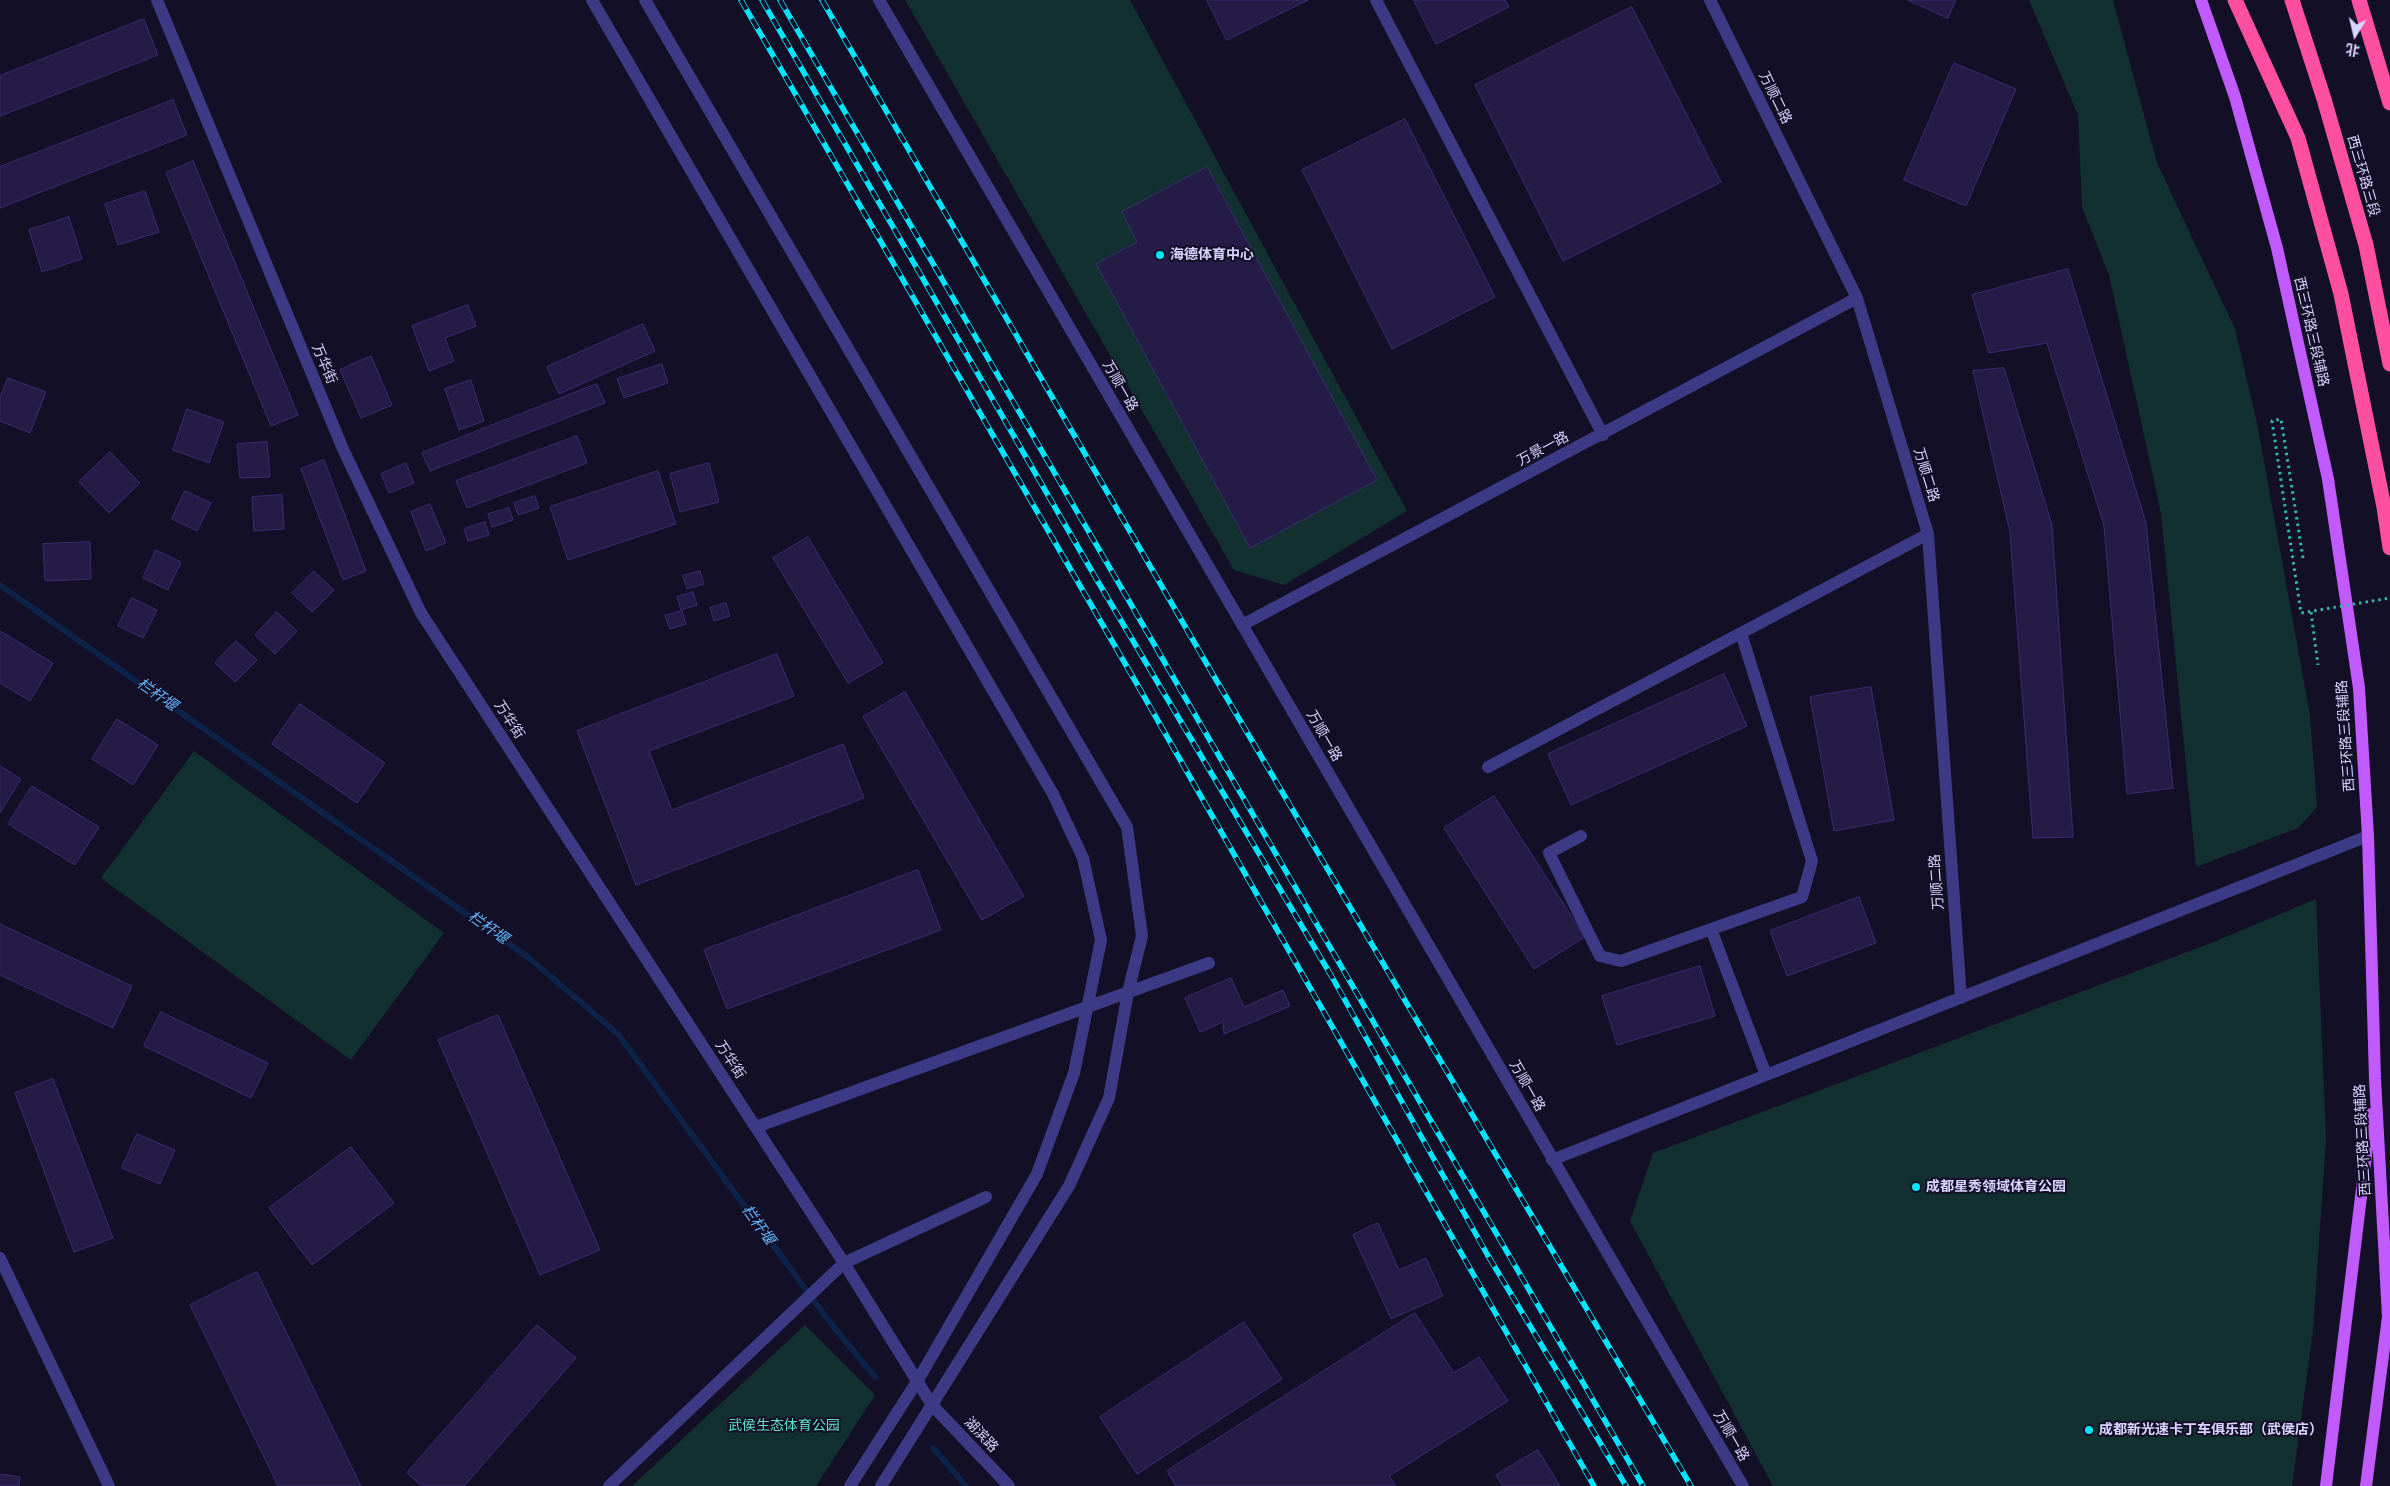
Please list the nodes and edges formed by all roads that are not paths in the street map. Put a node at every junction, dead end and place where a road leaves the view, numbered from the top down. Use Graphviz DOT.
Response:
graph roads {
  1 [pos="157,0"];
  2 [pos="592,0"];
  3 [pos="645,0"];
  4 [pos="880,0"];
  5 [pos="1376,0"];
  6 [pos="1710,0"];
  7 [pos="2201,0"];
  8 [pos="2235,0"];
  9 [pos="2292,0"];
  10 [pos="2358,0"];
  11 [pos="2390,103"];
  12 [pos="1857,298"];
  13 [pos="2390,364"];
  14 [pos="1603,435"];
  15 [pos="1928,534"];
  16 [pos="2390,548"];
  17 [pos="1242,625"];
  18 [pos="1741,633"];
  19 [pos="1488,767"];
  20 [pos="1581,836"];
  21 [pos="2368,836"];
  22 [pos="1711,929"];
  23 [pos="1208,963"];
  24 [pos="1128,992"];
  25 [pos="1961,998"];
  26 [pos="1088,1006"];
  27 [pos="1766,1075"];
  28 [pos="2375,1079"];
  29 [pos="756,1127"];
  30 [pos="1552,1160"];
  31 [pos="986,1197"];
  32 [pos="0,1258"];
  33 [pos="844,1263"];
  34 [pos="918,1380"];
  35 [pos="932,1405"];
  36 [pos="109,1486"];
  37 [pos="609,1486"];
  38 [pos="850,1486"];
  39 [pos="881,1486"];
  40 [pos="1009,1486"];
  41 [pos="1743,1486"];
  42 [pos="2326,1486"];
  43 [pos="2366,1486"];
  1 -- 29 [label="street, 万华街"];
  2 -- 26 [label="street"];
  3 -- 24 [label="street"];
  4 -- 17 [label="street, 万顺一路"];
  5 -- 14 [label="street"];
  6 -- 12 [label="street, 万顺二路"];
  7 -- 21 [label="main road, 西三环路三段辅路"];
  8 -- 16 [label="highway"];
  9 -- 13 [label="highway, 西三环路三段"];
  10 -- 11 [label="highway"];
  12 -- 14 [label="street, 万景一路"];
  12 -- 15 [label="street, 万顺二路"];
  14 -- 17 [label="street, 万景一路"];
  15 -- 18 [label="street"];
  15 -- 25 [label="street, 万顺二路"];
  17 -- 30 [label="street, 万顺一路"];
  18 -- 19 [label="street"];
  18 -- 22 [label="street"];
  20 -- 22 [label="street"];
  21 -- 25 [label="street"];
  21 -- 28 [label="main road, 西三环路三段辅路"];
  22 -- 27 [label="street"];
  23 -- 24 [label="street"];
  24 -- 26 [label="street"];
  24 -- 35 [label="street"];
  25 -- 27 [label="street"];
  26 -- 29 [label="street"];
  26 -- 34 [label="street"];
  27 -- 30 [label="street"];
  28 -- 42 [label="main road"];
  28 -- 43 [label="main road, 西三环路三段辅路"];
  29 -- 33 [label="street, 万华街"];
  30 -- 41 [label="street, 万顺一路"];
  31 -- 33 [label="street"];
  32 -- 36 [label="street"];
  33 -- 34 [label="street, 万华街"];
  33 -- 37 [label="street"];
  34 -- 35 [label="street, 万华街"];
  34 -- 38 [label="street"];
  35 -- 39 [label="street"];
  35 -- 40 [label="street, 湖滨路"];
}
